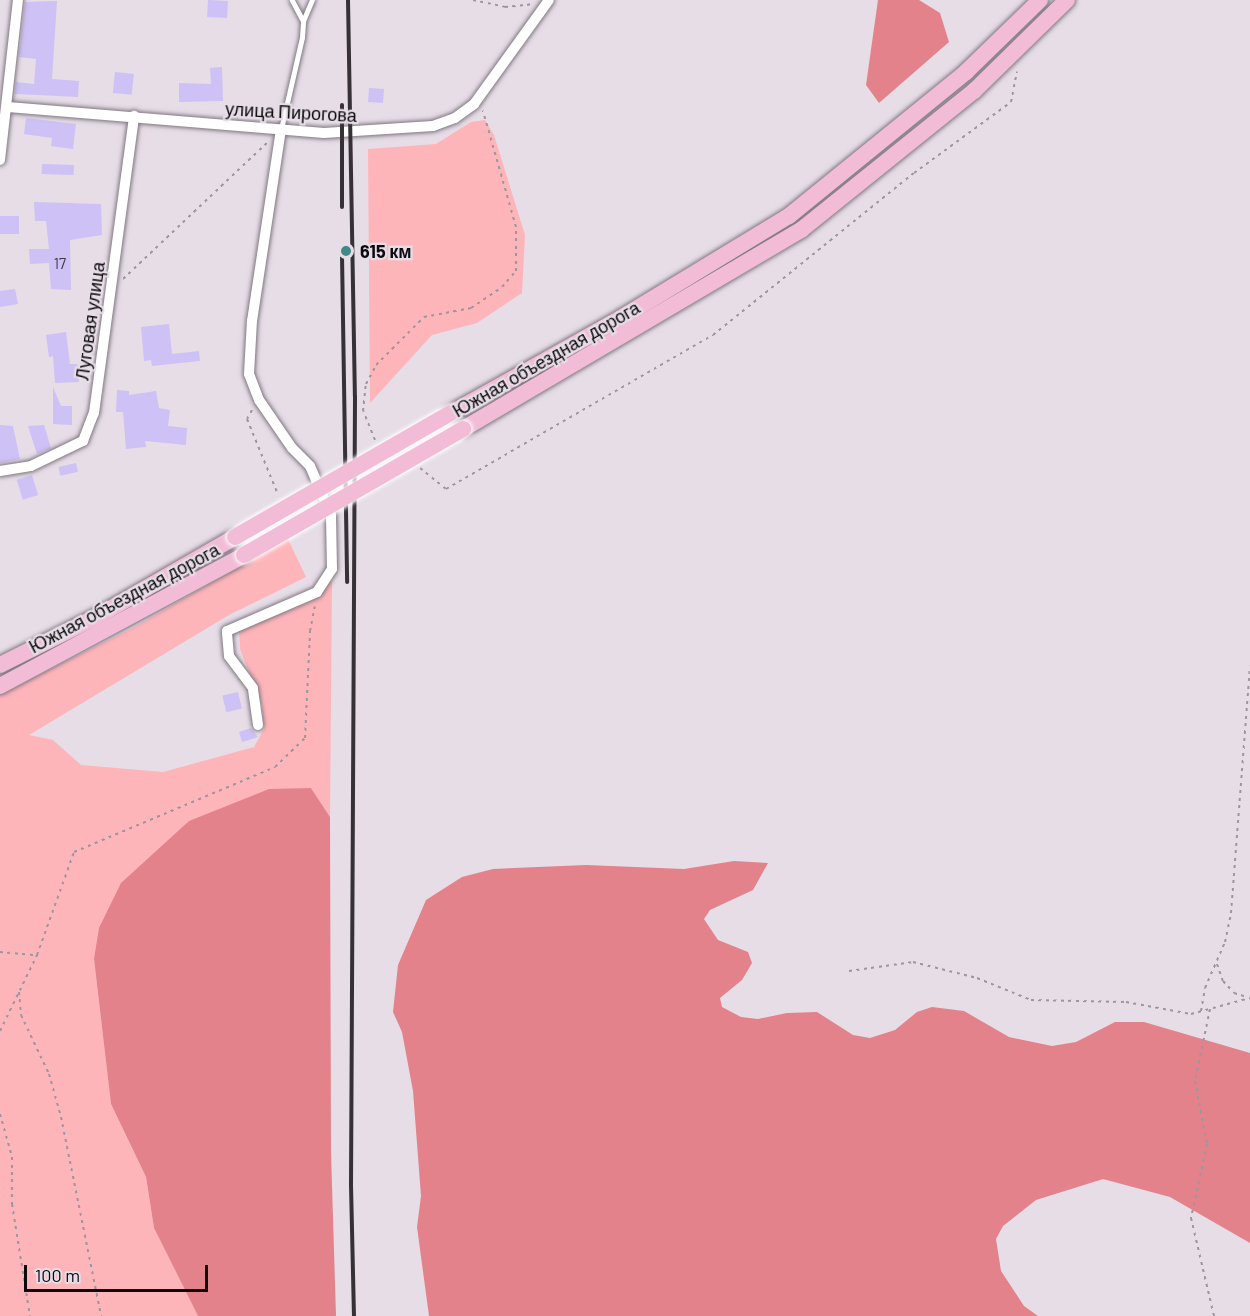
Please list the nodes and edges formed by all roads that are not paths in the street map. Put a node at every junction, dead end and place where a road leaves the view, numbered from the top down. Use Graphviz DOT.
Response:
graph roads {
  1 [pos="18,0"];
  2 [pos="292,0"];
  3 [pos="312,0"];
  4 [pos="1040,0"];
  5 [pos="1067,0"];
  6 [pos="547,4"];
  7 [pos="303,21"];
  8 [pos="8,107"];
  9 [pos="134,116"];
  10 [pos="281,129"];
  11 [pos="0,160"];
  12 [pos="0,471"];
  13 [pos="0,665"];
  14 [pos="0,686"];
  15 [pos="258,725"];
  1 -- 8 [label="street"];
  2 -- 7 [label="lane"];
  3 -- 7 [label="lane"];
  4 -- 13 [label="main road, Южная объездная дорога, bridge"];
  5 -- 14 [label="main road, Южная объездная дорога, bridge"];
  6 -- 10 [label="street, улица Пирогова"];
  7 -- 10 [label="lane"];
  8 -- 9 [label="street, улица Пирогова"];
  8 -- 11 [label="street"];
  9 -- 10 [label="street, улица Пирогова"];
  9 -- 12 [label="street, Луговая улица"];
  10 -- 15 [label="street"];
}
